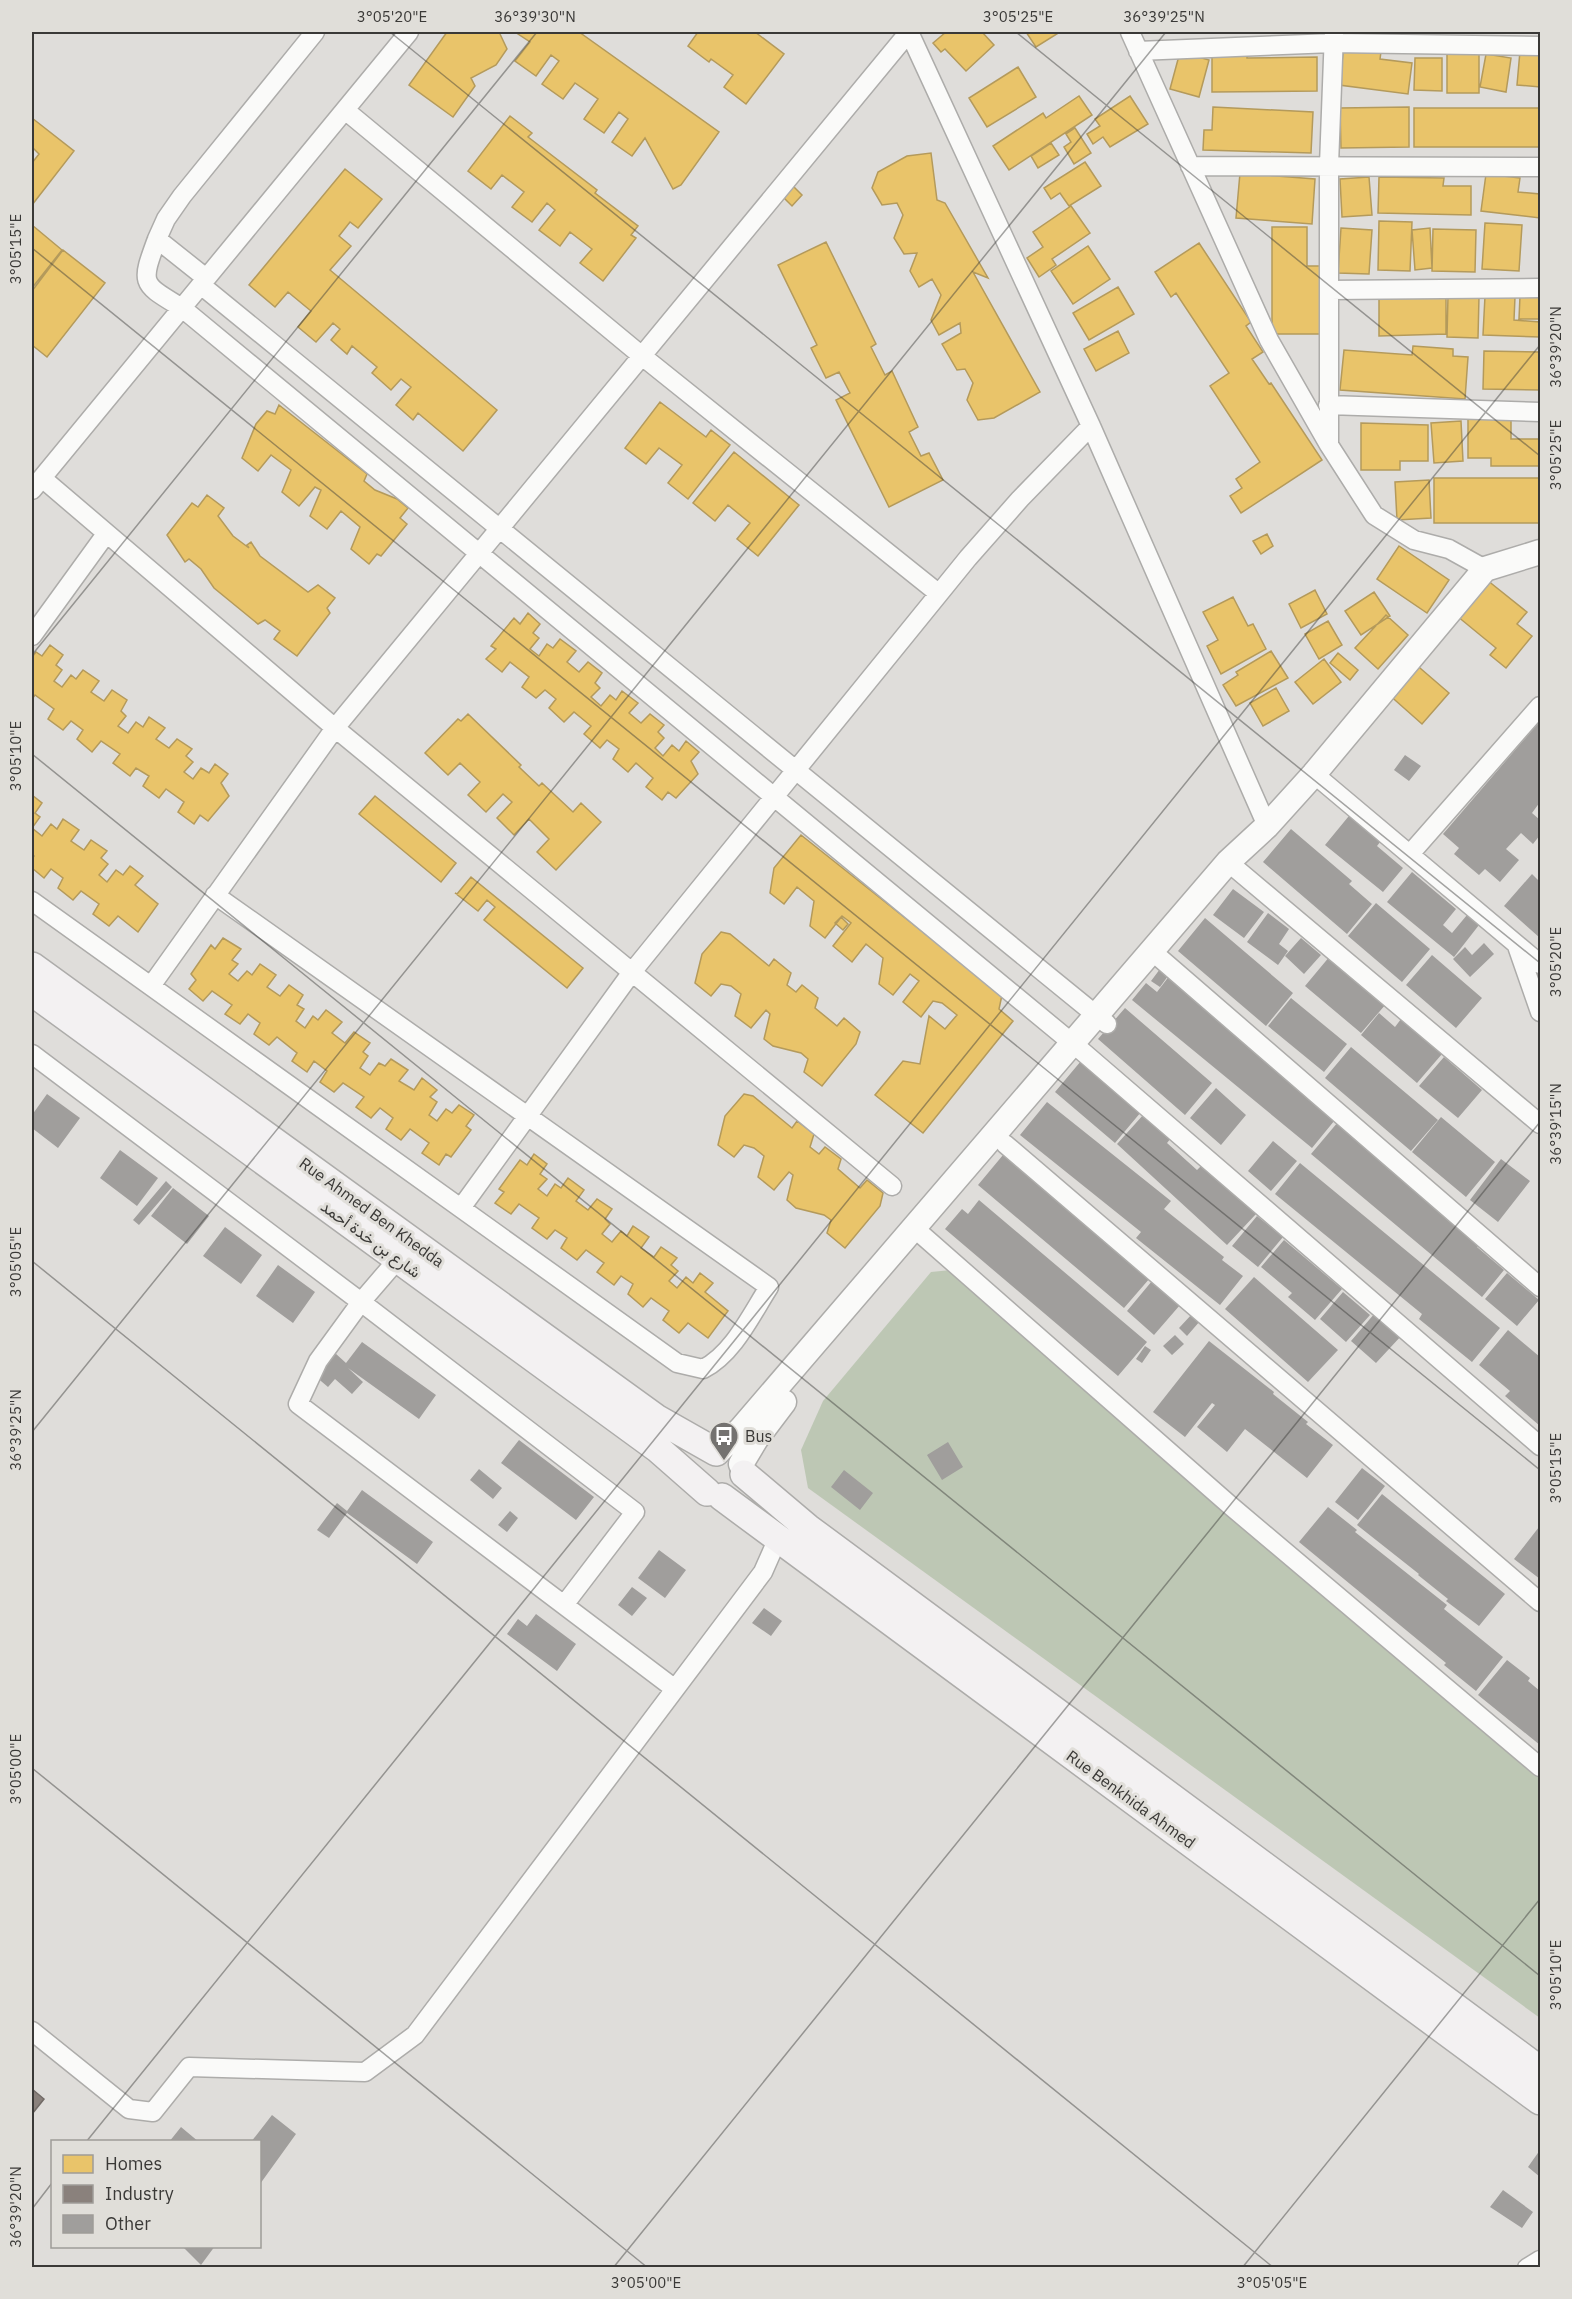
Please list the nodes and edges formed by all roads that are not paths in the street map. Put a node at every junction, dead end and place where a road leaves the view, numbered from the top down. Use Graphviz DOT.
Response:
graph roads {
  1 [pos="315,32"];
  2 [pos="409,32"];
  3 [pos="909,32"];
  4 [pos="1130,32"];
  5 [pos="1333,37"];
  6 [pos="1540,46"];
  7 [pos="1137,51"];
  8 [pos="345,110"];
  9 [pos="1329,165"];
  10 [pos="1190,166"];
  11 [pos="1540,167"];
  12 [pos="157,239"];
  13 [pos="203,281"];
  14 [pos="1540,288"];
  15 [pos="1330,290"];
  16 [pos="182,308"];
  17 [pos="642,356"];
  18 [pos="1328,405"];
  19 [pos="1540,412"];
  20 [pos="1091,426"];
  21 [pos="1329,445"];
  22 [pos="37,484"];
  23 [pos="499,530"];
  24 [pos="106,534"];
  25 [pos="1540,552"];
  26 [pos="480,554"];
  27 [pos="1485,569"];
  28 [pos="938,593"];
  29 [pos="32,636"];
  30 [pos="1540,706"];
  31 [pos="334,728"];
  32 [pos="794,771"];
  33 [pos="1314,774"];
  34 [pos="774,797"];
  35 [pos="1267,826"];
  36 [pos="1410,854"];
  37 [pos="1233,866"];
  38 [pos="215,895"];
  39 [pos="32,901"];
  40 [pos="1516,944"];
  41 [pos="1540,964"];
  42 [pos="32,966"];
  43 [pos="1149,967"];
  44 [pos="632,972"];
  45 [pos="151,986"];
  46 [pos="32,992"];
  47 [pos="1540,1012"];
  48 [pos="1101,1020"];
  49 [pos="1077,1048"];
  50 [pos="32,1054"];
  51 [pos="528,1116"];
  52 [pos="1540,1124"];
  53 [pos="1005,1144"];
  54 [pos="891,1186"];
  55 [pos="460,1208"];
  56 [pos="919,1232"];
  57 [pos="398,1259"];
  58 [pos="1540,1287"];
  59 [pos="361,1302"];
  60 [pos="1540,1446"];
  61 [pos="730,1460"];
  62 [pos="715,1494"];
  63 [pos="778,1538"];
  64 [pos="1540,1602"];
  65 [pos="564,1605"];
  66 [pos="675,1689"];
  67 [pos="1540,1767"];
  68 [pos="32,2031"];
  69 [pos="1540,2070"];
  70 [pos="1540,2101"];
  71 [pos="1540,2260"];
  72 [pos="1527,2268"];
  1 -- 12 [label="street"];
  2 -- 8 [label="street"];
  3 -- 17 [label="street"];
  3 -- 20 [label="street"];
  4 -- 7 [label="street"];
  5 -- 6 [label="street"];
  5 -- 7 [label="street"];
  5 -- 9 [label="street"];
  7 -- 10 [label="street"];
  8 -- 13 [label="street"];
  8 -- 17 [label="street"];
  9 -- 10 [label="street"];
  9 -- 11 [label="street"];
  9 -- 15 [label="street"];
  10 -- 21 [label="street"];
  12 -- 13 [label="street"];
  12 -- 16 [label="street"];
  13 -- 16 [label="street"];
  13 -- 23 [label="street"];
  14 -- 15 [label="street"];
  15 -- 18 [label="street"];
  16 -- 22 [label="street"];
  16 -- 26 [label="street"];
  17 -- 23 [label="street"];
  17 -- 28 [label="street"];
  18 -- 19 [label="street"];
  18 -- 21 [label="street"];
  20 -- 28 [label="street"];
  20 -- 35 [label="street"];
  21 -- 27 [label="street"];
  22 -- 24 [label="street"];
  23 -- 26 [label="street"];
  23 -- 32 [label="street"];
  24 -- 29 [label="street"];
  24 -- 31 [label="street"];
  25 -- 27 [label="street"];
  26 -- 31 [label="street"];
  26 -- 34 [label="street"];
  27 -- 33 [label="street"];
  28 -- 32 [label="street"];
  30 -- 36 [label="street"];
  31 -- 38 [label="street"];
  31 -- 44 [label="street"];
  32 -- 34 [label="street"];
  32 -- 48 [label="street"];
  33 -- 35 [label="street"];
  33 -- 36 [label="street"];
  34 -- 44 [label="street"];
  34 -- 49 [label="street"];
  35 -- 37 [label="street"];
  36 -- 40 [label="street"];
  37 -- 43 [label="street"];
  37 -- 52 [label="street"];
  38 -- 45 [label="street"];
  38 -- 51 [label="street"];
  39 -- 45 [label="street"];
  40 -- 41 [label="street"];
  40 -- 47 [label="street"];
  42 -- 61 [label="main road, Rue Ahmed Ben Khedda"];
  43 -- 48 [label="street"];
  43 -- 58 [label="street"];
  44 -- 51 [label="street"];
  44 -- 54 [label="street"];
  45 -- 55 [label="street"];
  46 -- 57 [label="main road, شارع بن خدة أحمد"];
  48 -- 49 [label="street"];
  49 -- 53 [label="street"];
  49 -- 56 [label="street"];
  49 -- 60 [label="street"];
  50 -- 59 [label="street"];
  51 -- 55 [label="street"];
  51 -- 55 [label="street"];
  53 -- 56 [label="street"];
  53 -- 64 [label="street"];
  56 -- 61 [label="street"];
  56 -- 67 [label="street"];
  57 -- 59 [label="street"];
  57 -- 62 [label="main road, شارع بن خدة أحمد"];
  59 -- 65 [label="street"];
  59 -- 65 [label="street"];
  61 -- 62 [label="main road"];
  61 -- 62 [label="main road"];
  61 -- 69 [label="main road, Rue Ahmed Ben Khedda"];
  62 -- 63 [label="main road, Rue Benkhida Ahmed"];
  63 -- 66 [label="street"];
  63 -- 70 [label="main road, Rue Benkhida Ahmed"];
  65 -- 66 [label="street"];
  66 -- 68 [label="street"];
  71 -- 72 [label="street"];
}
